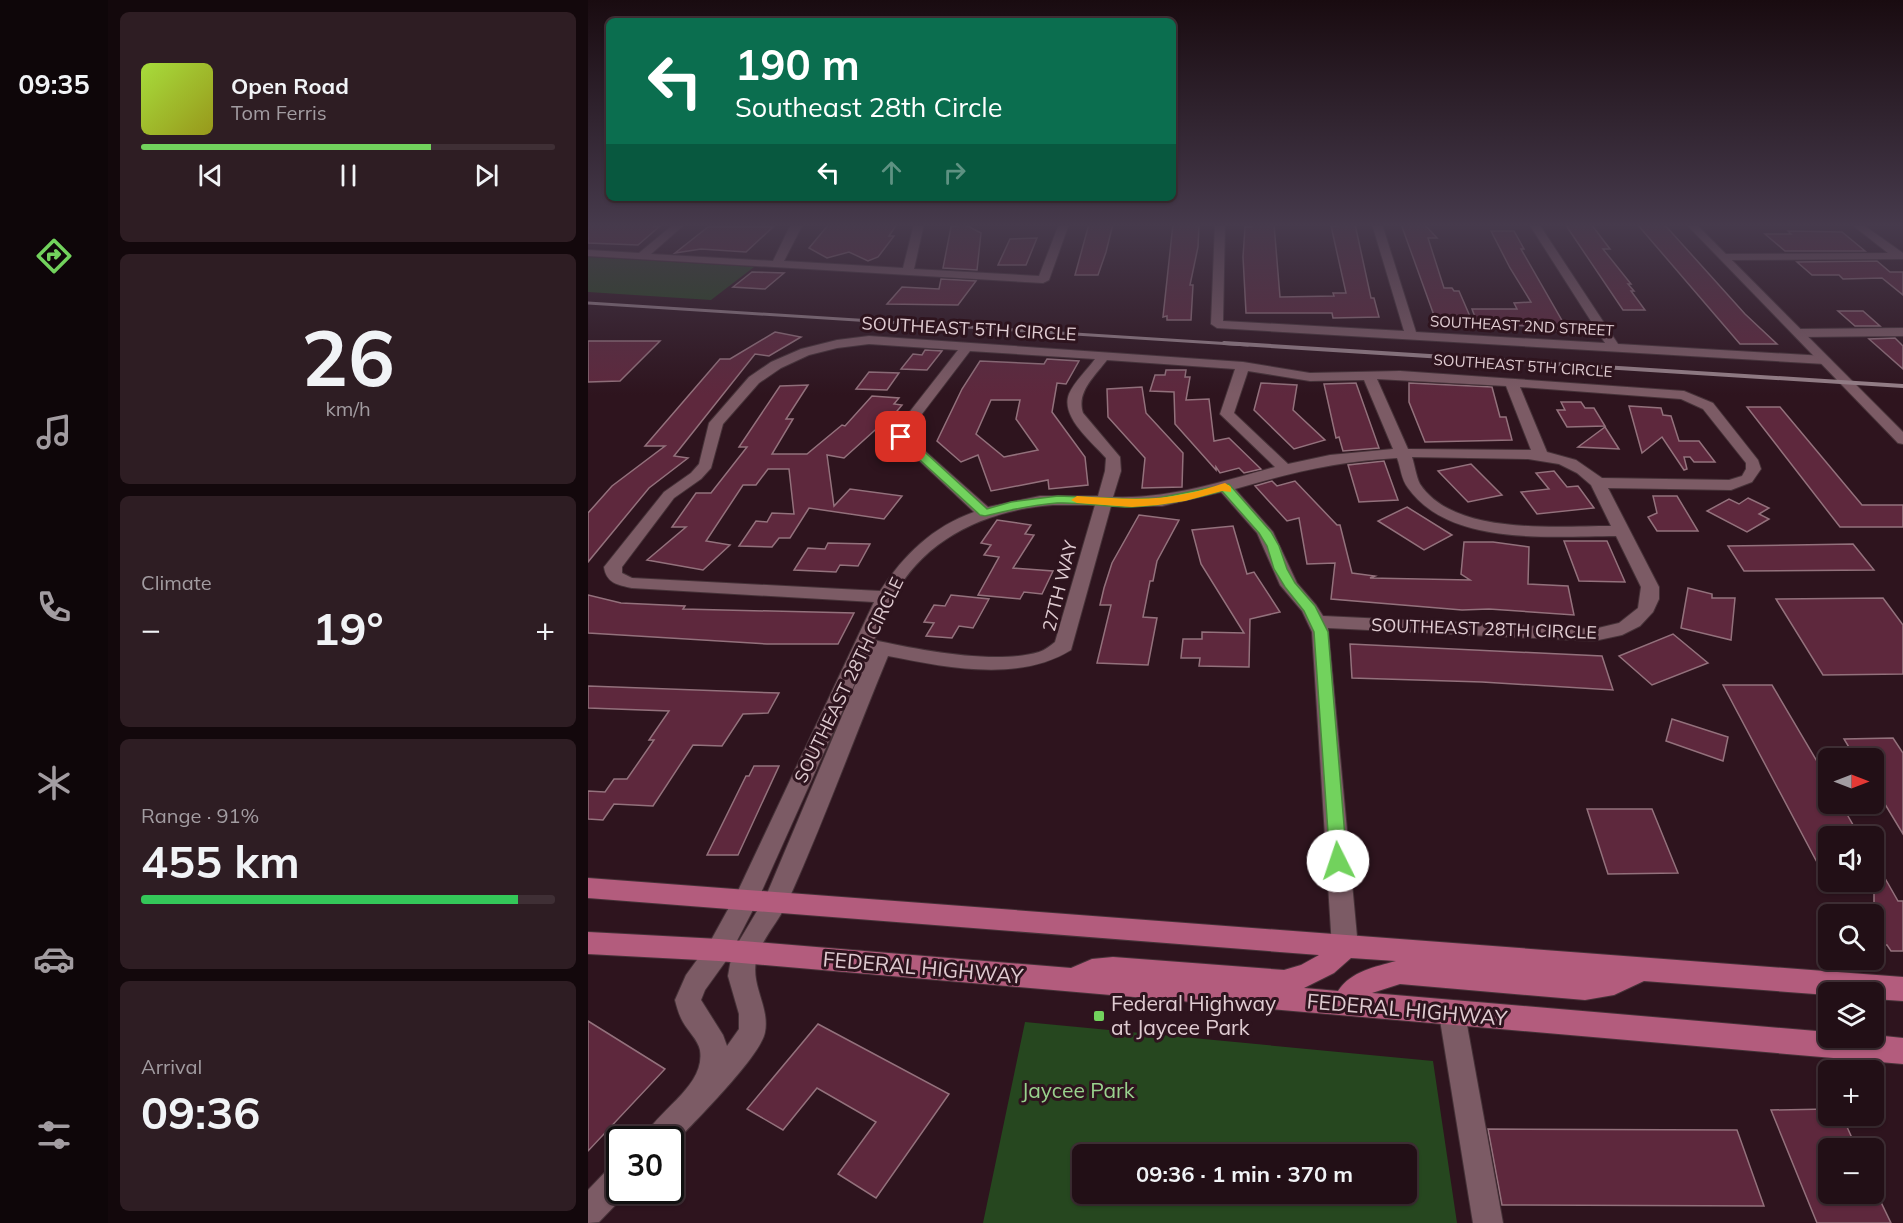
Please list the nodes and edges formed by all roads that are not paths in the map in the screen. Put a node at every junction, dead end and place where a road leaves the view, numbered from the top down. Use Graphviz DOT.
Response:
graph roads {
  1 [pos="1218,281"];
  2 [pos="1395,281"];
  3 [pos="1571,281"];
  4 [pos="1747,281"];
  5 [pos="1903,332"];
  6 [pos="1798,333"];
  7 [pos="1412,336"];
  8 [pos="967,346"];
  9 [pos="1614,347"];
  10 [pos="1104,356"];
  11 [pos="1825,360"];
  12 [pos="1243,366"];
  13 [pos="1369,375"];
  14 [pos="1511,382"];
  15 [pos="1903,440"];
  16 [pos="1402,452"];
  17 [pos="1541,456"];
  18 [pos="1286,469"];
  19 [pos="1598,483"];
  20 [pos="1225,487"];
  21 [pos="1104,502"];
  22 [pos="985,513"];
  23 [pos="1622,531"];
  24 [pos="885,597"];
  25 [pos="1317,622"];
  26 [pos="872,647"];
  27 [pos="588,888"];
  28 [pos="746,899"];
  29 [pos="776,901"];
  30 [pos="588,943"];
  31 [pos="1345,947"];
  32 [pos="732,952"];
  33 [pos="1640,970"];
  34 [pos="1071,981"];
  35 [pos="1903,989"];
  36 [pos="1344,1005"];
  37 [pos="1452,1014"];
  38 [pos="1903,1051"];
  39 [pos="699,1097"];
  40 [pos="671,1126"];
  41 [pos="606,1193"];
  42 [pos="588,1211"];
  43 [pos="1488,1223"];
  1 -- 7 [label="street, SOUTHEAST 2ND STREET"];
  2 -- 7 [label="street"];
  3 -- 9 [label="street"];
  4 -- 6 [label="street"];
  5 -- 6 [label="street"];
  6 -- 11 [label="street"];
  7 -- 9 [label="street, SOUTHEAST 2ND STREET"];
  8 -- 10 [label="street, SOUTHEAST 5TH CIRCLE"];
  8 -- 22 [label="street"];
  8 -- 24 [label="street, SOUTHEAST 5TH CIRCLE"];
  9 -- 11 [label="street, SOUTHEAST 2ND STREET"];
  10 -- 12 [label="street, SOUTHEAST 5TH CIRCLE"];
  10 -- 21 [label="street, 27TH WAY"];
  11 -- 15 [label="street"];
  12 -- 13 [label="street, SOUTHEAST 5TH CIRCLE"];
  12 -- 18 [label="street"];
  13 -- 14 [label="street, SOUTHEAST 5TH CIRCLE"];
  13 -- 16 [label="street"];
  14 -- 17 [label="street"];
  14 -- 19 [label="street, SOUTHEAST 5TH CIRCLE"];
  16 -- 17 [label="street, SOUTHEAST 28TH CIRCLE"];
  16 -- 18 [label="street, SOUTHEAST 28TH CIRCLE"];
  16 -- 23 [label="street"];
  17 -- 19 [label="street, SOUTHEAST 28TH CIRCLE"];
  18 -- 20 [label="street, SOUTHEAST 28TH CIRCLE"];
  19 -- 23 [label="street, SOUTHEAST 28TH CIRCLE"];
  20 -- 21 [label="street, SOUTHEAST 28TH CIRCLE"];
  20 -- 25 [label="street"];
  21 -- 22 [label="street, SOUTHEAST 28TH CIRCLE"];
  21 -- 26 [label="street, 27TH WAY"];
  22 -- 24 [label="street, SOUTHEAST 28TH CIRCLE"];
  23 -- 25 [label="street, SOUTHEAST 28TH CIRCLE"];
  24 -- 26 [label="street, SOUTHEAST 28TH CIRCLE"];
  25 -- 31 [label="street"];
  26 -- 28 [label="street, SOUTHEAST 28TH CIRCLE"];
  26 -- 29 [label="street, SOUTHEAST 28TH CIRCLE"];
  27 -- 28 [label="main road"];
  28 -- 29 [label="main road"];
  28 -- 32 [label="street, SOUTHEAST 28TH CIRCLE"];
  29 -- 31 [label="main road"];
  29 -- 32 [label="street, SOUTHEAST 28TH CIRCLE"];
  30 -- 32 [label="main road, FEDERAL HIGHWAY"];
  31 -- 33 [label="main road"];
  31 -- 34 [label="main road"];
  32 -- 34 [label="main road, FEDERAL HIGHWAY"];
  32 -- 39 [label="street"];
  32 -- 39 [label="street"];
  33 -- 35 [label="main road"];
  33 -- 36 [label="main road"];
  34 -- 36 [label="main road, FEDERAL HIGHWAY"];
  36 -- 37 [label="main road, FEDERAL HIGHWAY"];
  37 -- 38 [label="main road, FEDERAL HIGHWAY"];
  37 -- 43 [label="street"];
  39 -- 40 [label="street"];
  41 -- 42 [label="street"];
}
